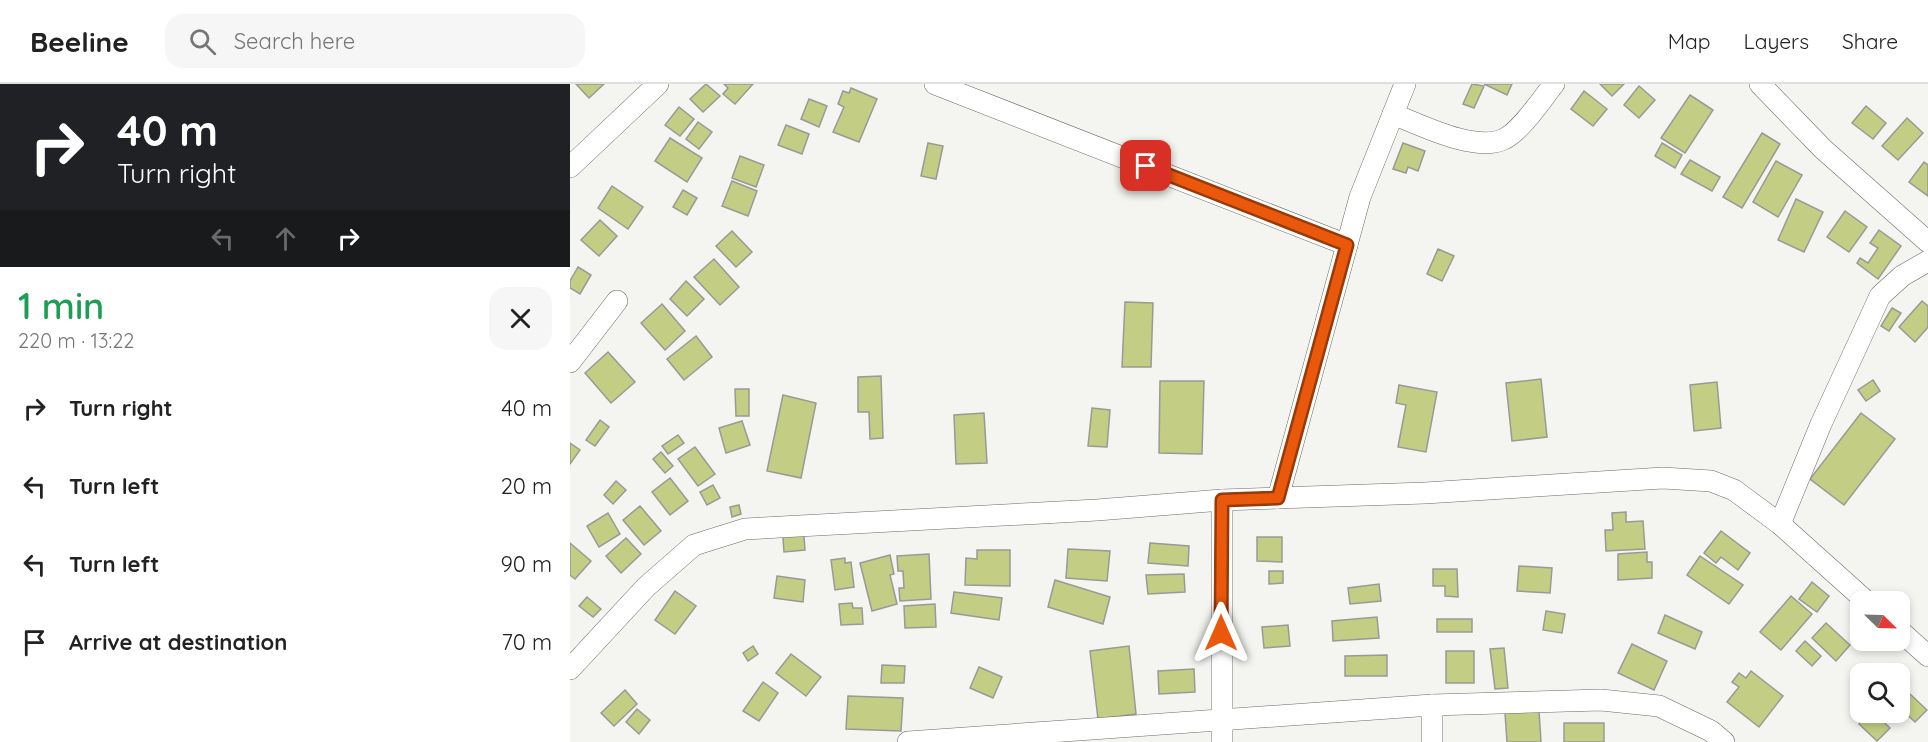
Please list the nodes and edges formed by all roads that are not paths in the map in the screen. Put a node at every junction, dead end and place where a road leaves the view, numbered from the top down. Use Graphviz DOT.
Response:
graph roads {
  1 [pos="658,84"];
  2 [pos="935,84"];
  3 [pos="1405,84"];
  4 [pos="1554,84"];
  5 [pos="1760,84"];
  6 [pos="1393,114"];
  7 [pos="570,167"];
  8 [pos="1928,242"];
  9 [pos="1347,245"];
  10 [pos="1928,261"];
  11 [pos="617,301"];
  12 [pos="570,362"];
  13 [pos="1278,498"];
  14 [pos="1222,500"];
  15 [pos="1780,524"];
  16 [pos="1855,591"];
  17 [pos="1910,640"];
  18 [pos="1928,656"];
  19 [pos="570,669"];
  20 [pos="1432,705"];
  21 [pos="1221,732"];
  22 [pos="1037,738"];
  23 [pos="908,742"];
  24 [pos="1432,742"];
  25 [pos="1724,742"];
  1 -- 7 [label="street"];
  2 -- 9 [label="street"];
  3 -- 6 [label="street"];
  4 -- 6 [label="street"];
  5 -- 8 [label="street"];
  6 -- 9 [label="street"];
  9 -- 13 [label="street"];
  10 -- 15 [label="street"];
  11 -- 12 [label="street"];
  13 -- 14 [label="street"];
  13 -- 15 [label="street"];
  14 -- 19 [label="street"];
  14 -- 21 [label="street"];
  15 -- 16 [label="street"];
  17 -- 18 [label="street"];
  20 -- 21 [label="street"];
  20 -- 24 [label="street"];
  20 -- 25 [label="street"];
  21 -- 22 [label="street"];
  22 -- 23 [label="street"];
}
